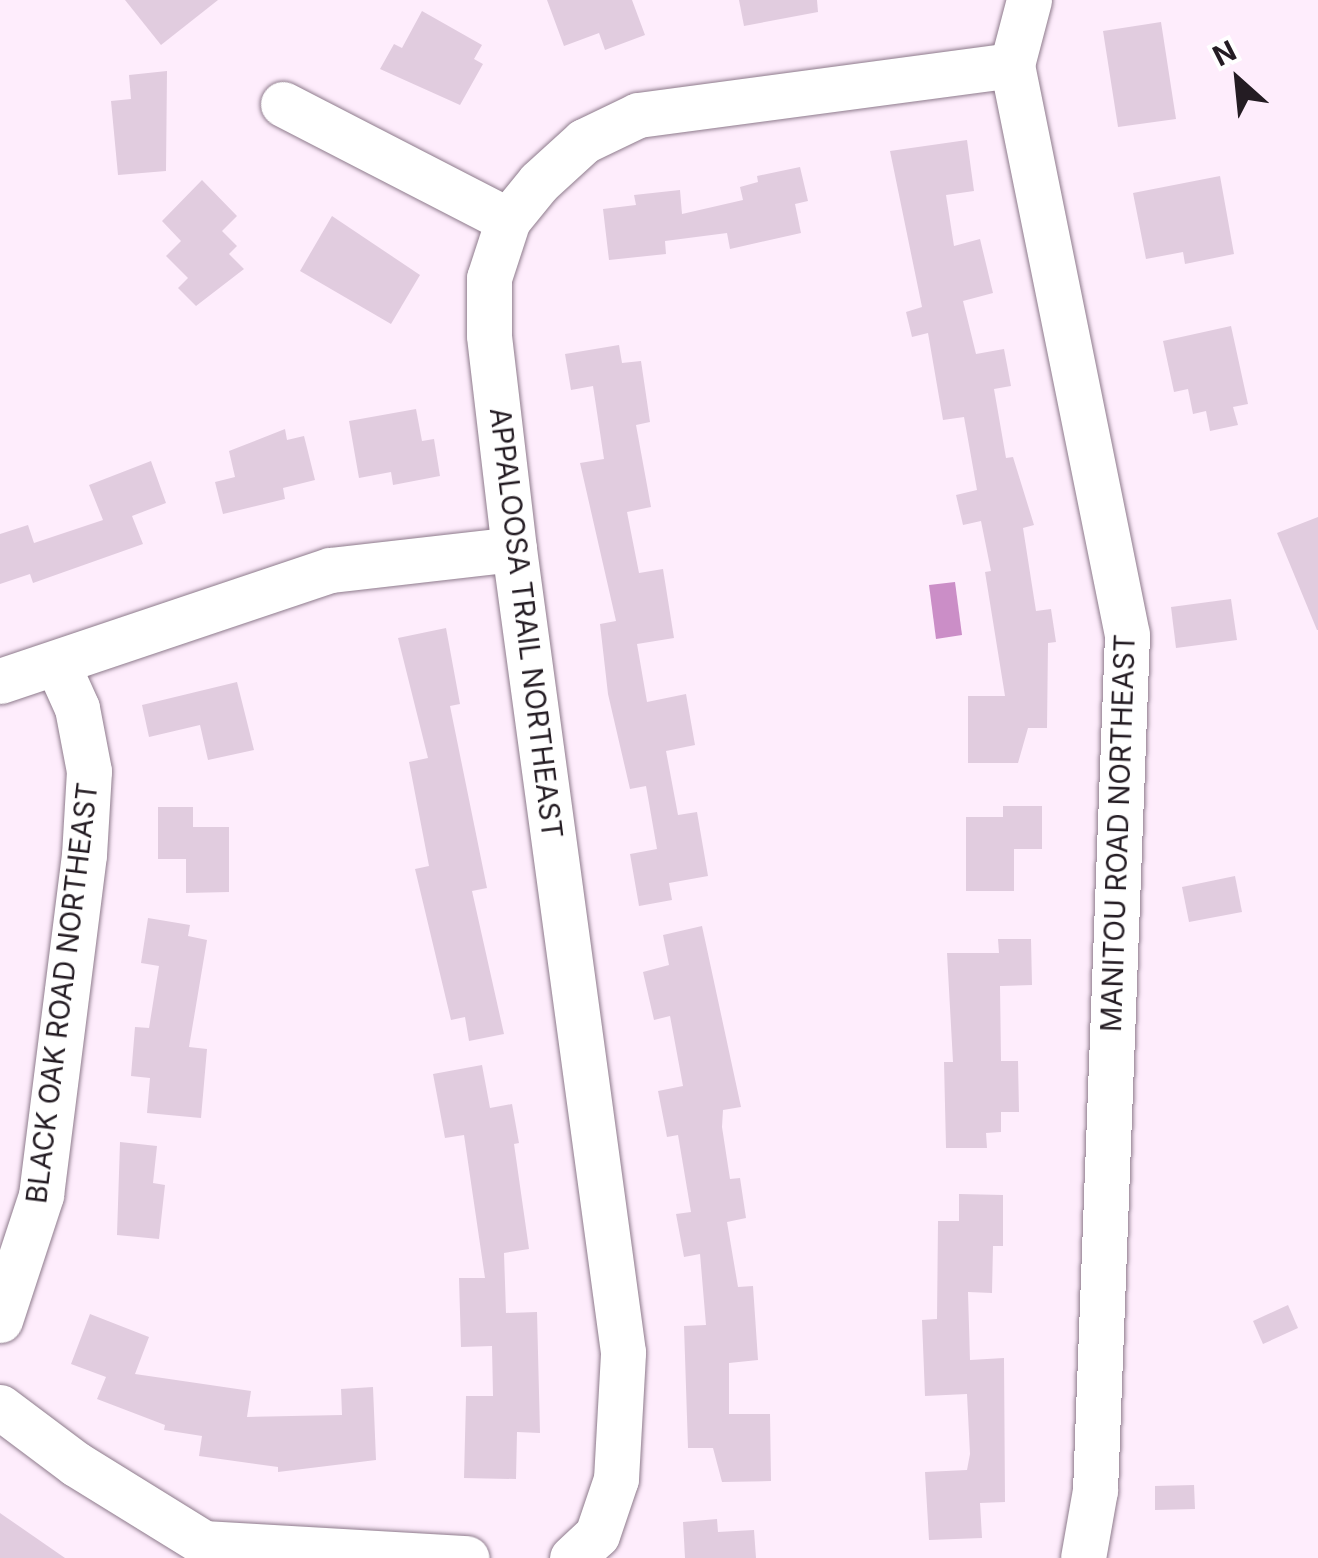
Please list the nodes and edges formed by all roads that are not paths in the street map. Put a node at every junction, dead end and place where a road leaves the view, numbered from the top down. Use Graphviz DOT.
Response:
graph roads {
  1 [pos="1029,0"];
  2 [pos="1012,65"];
  3 [pos="283,104"];
  4 [pos="508,220"];
  5 [pos="514,549"];
  6 [pos="58,666"];
  7 [pos="0,681"];
  8 [pos="0,1320"];
  9 [pos="0,1407"];
  10 [pos="467,1558"];
  11 [pos="572,1558"];
  12 [pos="1084,1558"];
  1 -- 2 [label="street, MANITOU ROAD NORTHEAST"];
  2 -- 4 [label="street, APPALOOSA TRAIL NORTHEAST"];
  2 -- 12 [label="street, MANITOU ROAD NORTHEAST"];
  3 -- 4 [label="street"];
  4 -- 5 [label="street, APPALOOSA TRAIL NORTHEAST"];
  5 -- 6 [label="street"];
  5 -- 11 [label="street, APPALOOSA TRAIL NORTHEAST"];
  6 -- 7 [label="street"];
  6 -- 8 [label="street, BLACK OAK ROAD NORTHEAST"];
  9 -- 10 [label="street"];
}
